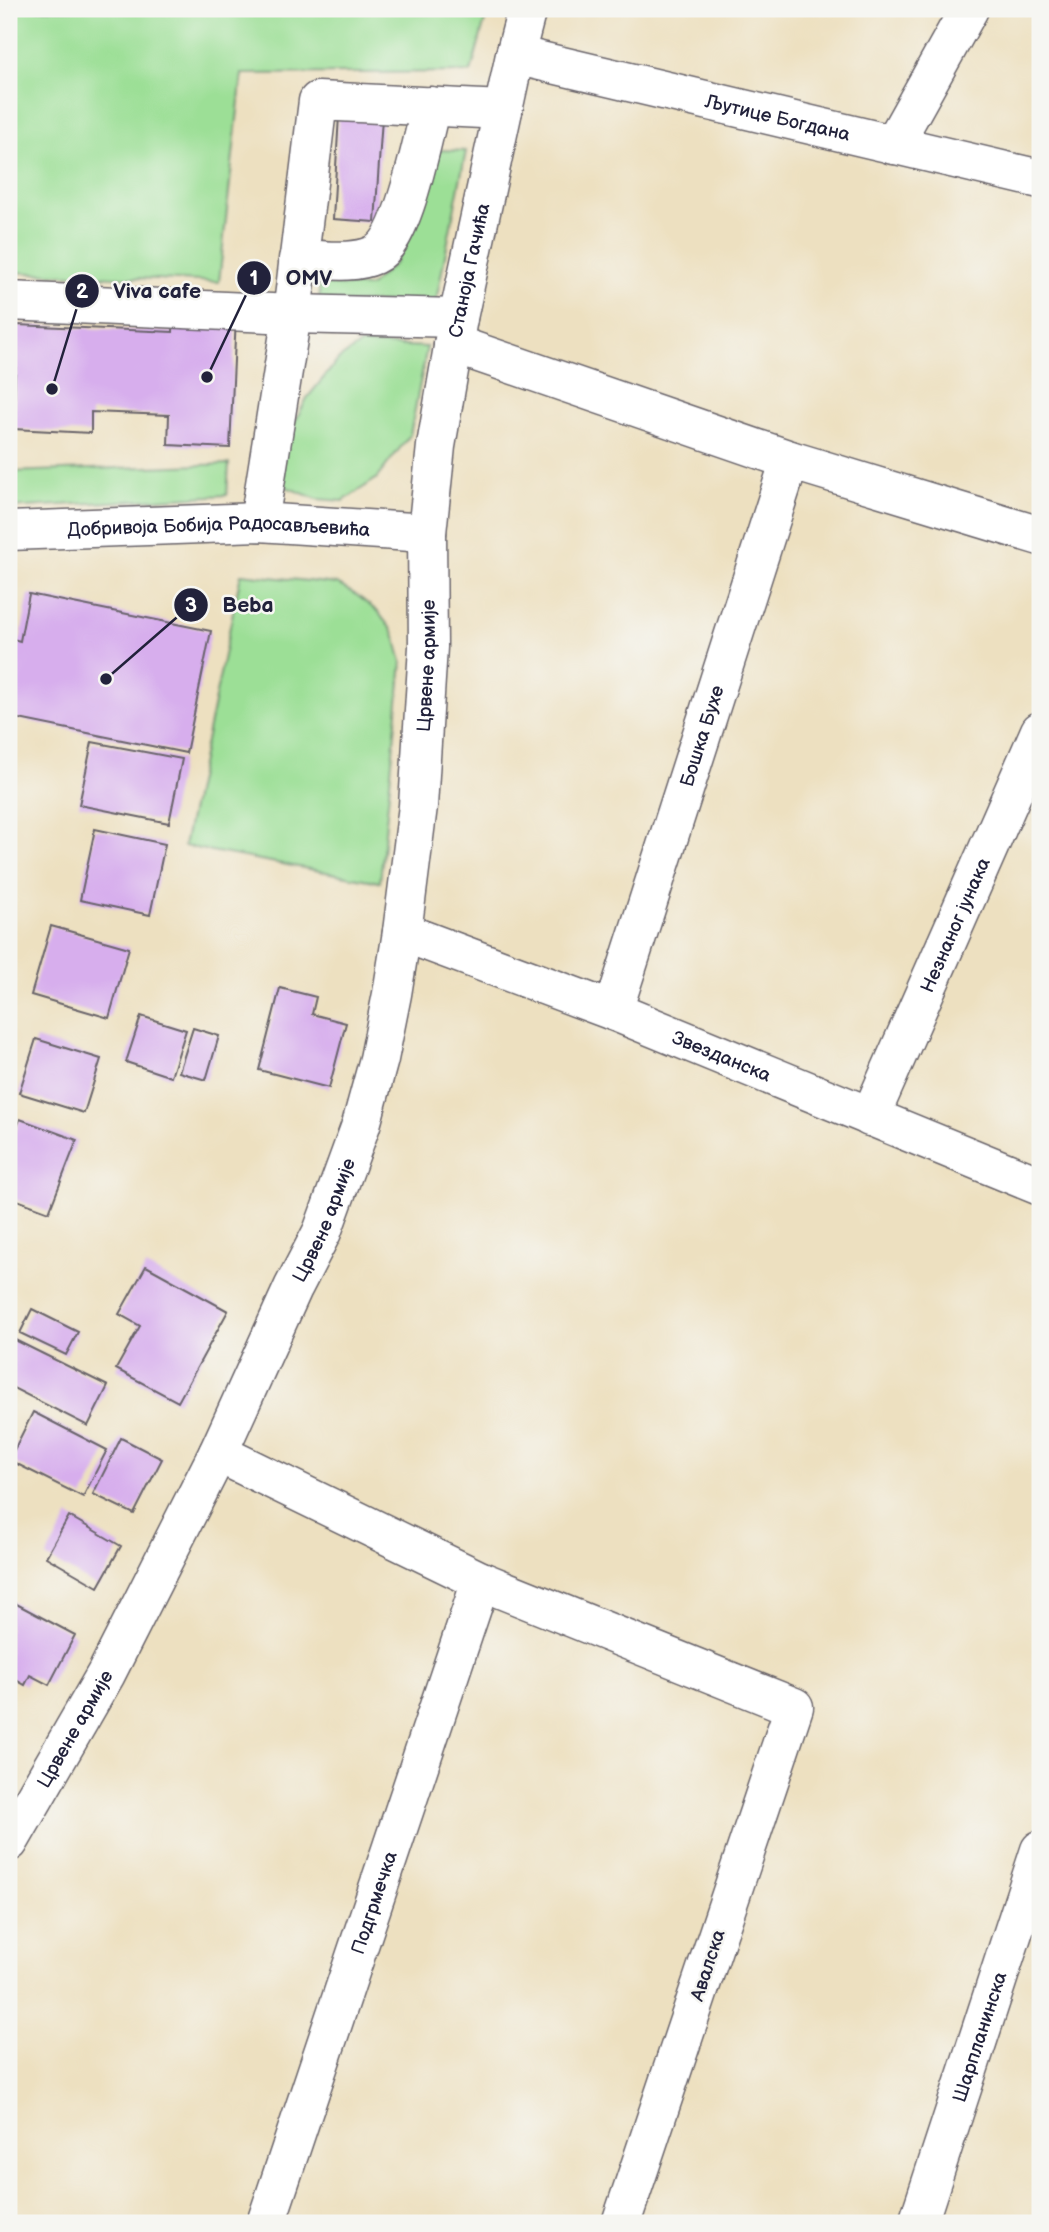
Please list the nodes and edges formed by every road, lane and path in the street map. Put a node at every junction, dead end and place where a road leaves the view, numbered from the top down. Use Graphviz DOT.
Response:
graph roads {
  1 [pos="527,9"];
  2 [pos="969,9"];
  3 [pos="515,55"];
  4 [pos="430,106"];
  5 [pos="503,110"];
  6 [pos="893,145"];
  7 [pos="1040,179"];
  8 [pos="298,259"];
  9 [pos="9,301"];
  10 [pos="292,314"];
  11 [pos="456,330"];
  12 [pos="790,460"];
  13 [pos="259,522"];
  14 [pos="9,531"];
  15 [pos="427,533"];
  16 [pos="1040,536"];
  17 [pos="1040,731"];
  18 [pos="402,932"];
  19 [pos="613,1011"];
  20 [pos="870,1117"];
  21 [pos="1040,1186"];
  22 [pos="218,1453"];
  23 [pos="481,1581"];
  24 [pos="9,1842"];
  25 [pos="1040,1850"];
  26 [pos="266,2223"];
  27 [pos="621,2223"];
  28 [pos="918,2223"];
  1 -- 3 [label="street, Станоја Гачића"];
  2 -- 6 [label="street"];
  3 -- 5 [label="street, Станоја Гачића"];
  3 -- 6 [label="street, Љутице Богдана"];
  4 -- 5 [label="street"];
  4 -- 8 [label="street"];
  4 -- 8 [label="street"];
  5 -- 11 [label="street, Станоја Гачића"];
  6 -- 7 [label="street, Љутице Богдана"];
  8 -- 10 [label="street"];
  9 -- 10 [label="street"];
  10 -- 11 [label="street"];
  10 -- 13 [label="street"];
  11 -- 12 [label="street"];
  11 -- 15 [label="street, Станоја Гачића"];
  12 -- 16 [label="street"];
  12 -- 19 [label="street, Бошка Бухе"];
  13 -- 14 [label="street, Добривоја Бобија Радосављевића"];
  13 -- 15 [label="street, Добривоја Бобија Радосављевића"];
  15 -- 18 [label="street, Црвене армије"];
  17 -- 20 [label="street, Незнаног јунака"];
  18 -- 19 [label="street, Звезданска"];
  18 -- 22 [label="street, Црвене армије"];
  19 -- 20 [label="street, Звезданска"];
  20 -- 21 [label="street, Звезданска"];
  22 -- 23 [label="street"];
  22 -- 24 [label="street, Црвене армије"];
  23 -- 26 [label="street, Подгрмечка"];
  23 -- 27 [label="street, Авалска"];
  25 -- 28 [label="street, Шарпланинска"];
}
